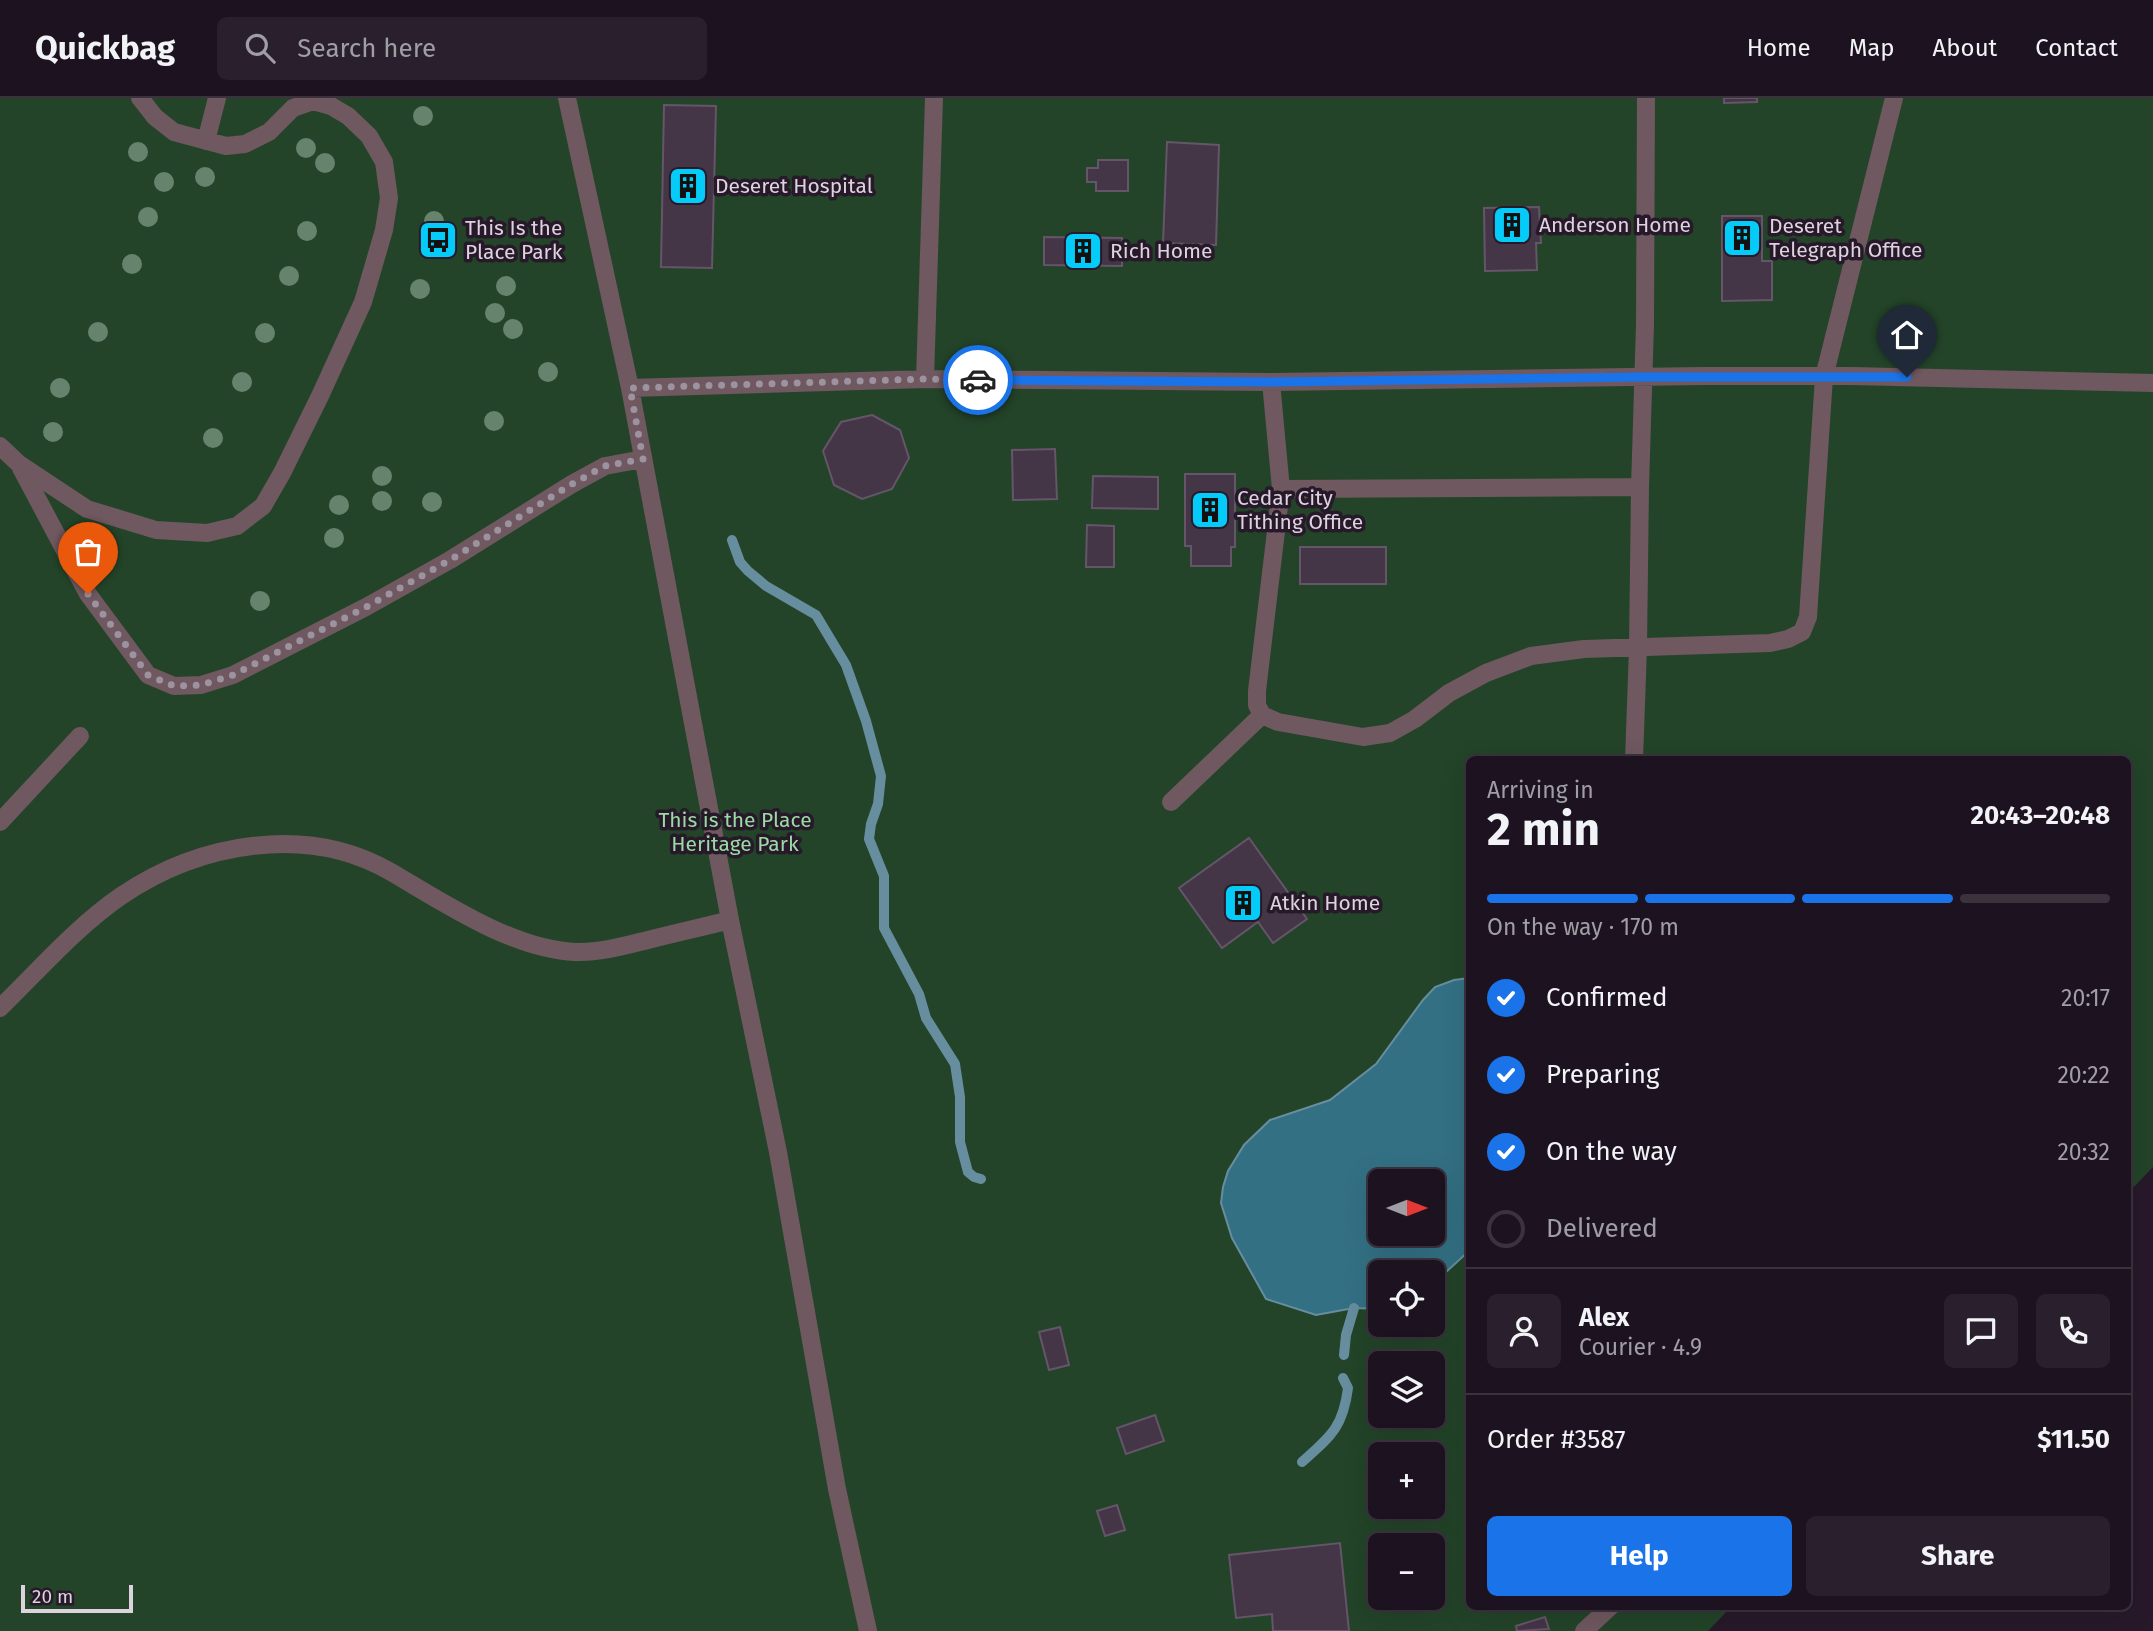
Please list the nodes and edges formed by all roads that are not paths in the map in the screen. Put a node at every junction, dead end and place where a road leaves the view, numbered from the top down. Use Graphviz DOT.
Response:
graph roads {
  1 [pos="140,98"];
  2 [pos="217,98"];
  3 [pos="567,98"];
  4 [pos="934,98"];
  5 [pos="1646,98"];
  6 [pos="1894,98"];
  7 [pos="206,141"];
  8 [pos="1644,377"];
  9 [pos="1824,377"];
  10 [pos="925,379"];
  11 [pos="1271,382"];
  12 [pos="2153,383"];
  13 [pos="630,388"];
  14 [pos="0,446"];
  15 [pos="643,459"];
  16 [pos="19,464"];
  17 [pos="1640,487"];
  18 [pos="1281,489"];
  19 [pos="1638,648"];
  20 [pos="1262,715"];
  21 [pos="80,736"];
  22 [pos="1634,756"];
  23 [pos="1171,802"];
  24 [pos="0,822"];
  25 [pos="730,920"];
  26 [pos="0,1008"];
  27 [pos="1607,1610"];
  28 [pos="867,1631"];
  29 [pos="1584,1631"];
  1 -- 7 [label="lane"];
  2 -- 7 [label="lane"];
  3 -- 13 [label="lane"];
  4 -- 10 [label="lane"];
  5 -- 8 [label="lane"];
  6 -- 9 [label="lane"];
  7 -- 16 [label="lane"];
  8 -- 9 [label="lane"];
  8 -- 11 [label="lane"];
  8 -- 17 [label="lane"];
  9 -- 12 [label="lane"];
  9 -- 19 [label="lane"];
  10 -- 11 [label="lane"];
  10 -- 13 [label="lane"];
  11 -- 18 [label="lane"];
  13 -- 15 [label="lane"];
  14 -- 16 [label="lane"];
  15 -- 16 [label="lane"];
  15 -- 25 [label="lane"];
  17 -- 18 [label="lane"];
  17 -- 19 [label="lane"];
  18 -- 20 [label="lane"];
  19 -- 20 [label="lane"];
  19 -- 22 [label="lane"];
  20 -- 23 [label="lane"];
  21 -- 24 [label="lane"];
  25 -- 26 [label="lane"];
  25 -- 28 [label="lane"];
  27 -- 29 [label="lane"];
}
